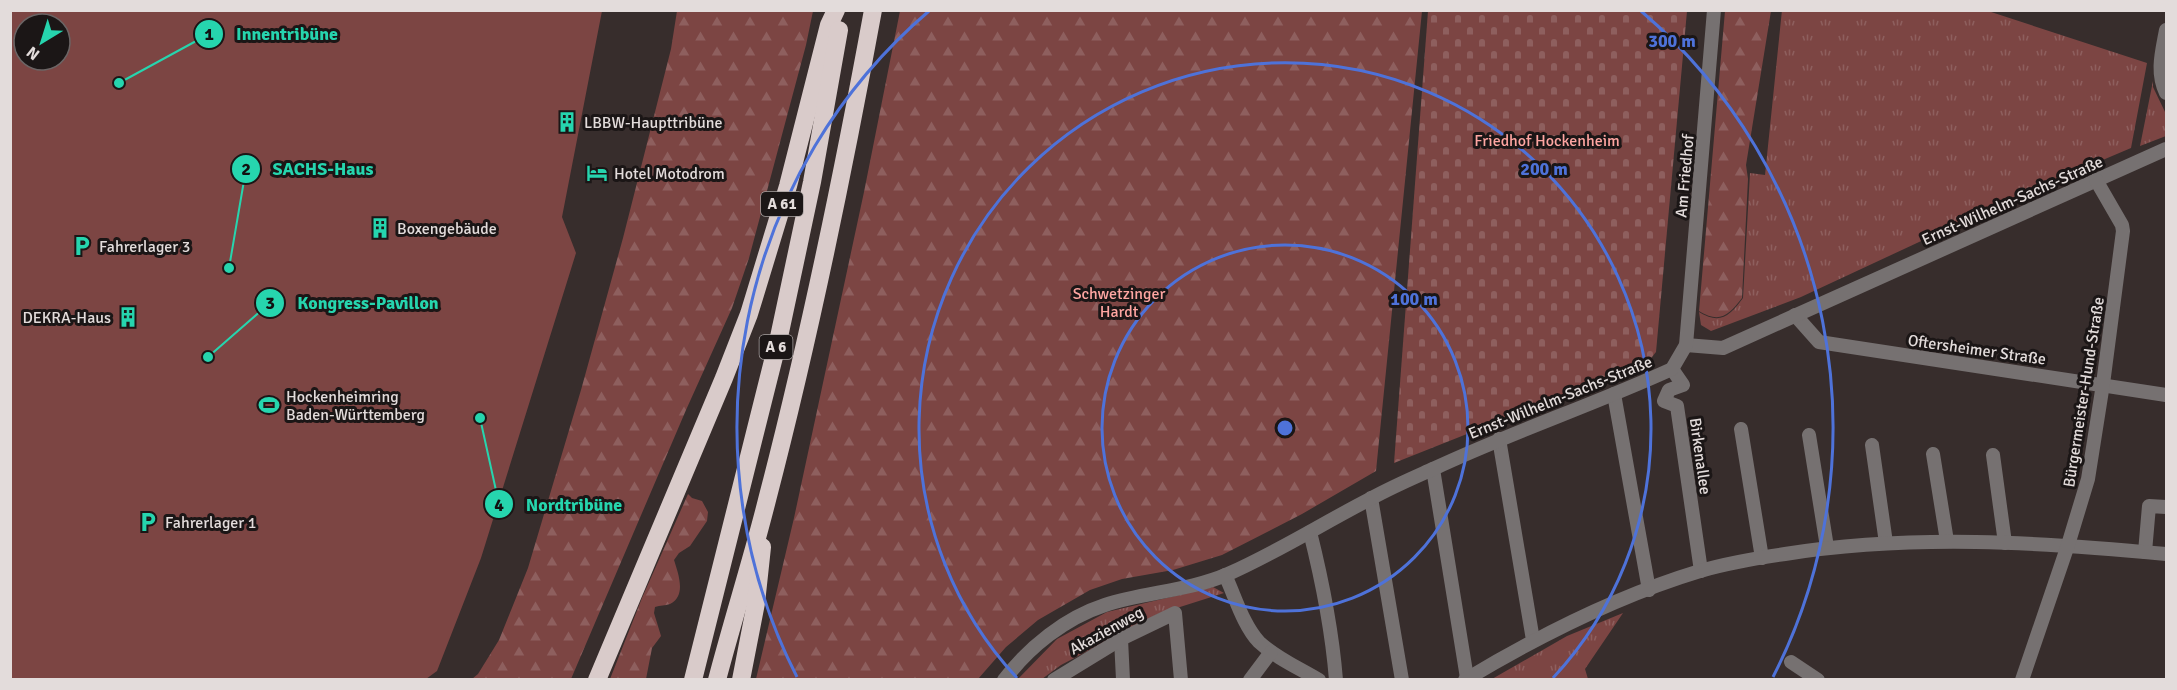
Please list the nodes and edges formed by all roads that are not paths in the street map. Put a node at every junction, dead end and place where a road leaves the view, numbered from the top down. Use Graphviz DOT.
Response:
graph roads {
  1 [pos="836,10"];
  2 [pos="843,10"];
  3 [pos="873,10"];
  4 [pos="1714,10"];
  5 [pos="2166,30"];
  6 [pos="2166,93"];
  7 [pos="2166,149"];
  8 [pos="2096,180"];
  9 [pos="1795,315"];
  10 [pos="1686,345"];
  11 [pos="1672,369"];
  12 [pos="2103,384"];
  13 [pos="1614,394"];
  14 [pos="2166,394"];
  15 [pos="1741,429"];
  16 [pos="1809,435"];
  17 [pos="1498,439"];
  18 [pos="1872,445"];
  19 [pos="1933,454"];
  20 [pos="1993,455"];
  21 [pos="1433,469"];
  22 [pos="1371,498"];
  23 [pos="767,500"];
  24 [pos="2166,507"];
  25 [pos="1310,532"];
  26 [pos="1947,541"];
  27 [pos="1887,543"];
  28 [pos="2005,543"];
  29 [pos="2068,545"];
  30 [pos="1827,547"];
  31 [pos="2145,552"];
  32 [pos="2166,554"];
  33 [pos="1762,558"];
  34 [pos="1701,571"];
  35 [pos="1225,575"];
  36 [pos="1649,590"];
  37 [pos="1121,639"];
  38 [pos="1533,640"];
  39 [pos="1271,652"];
  40 [pos="1791,662"];
  41 [pos="1068,675"];
  42 [pos="1466,679"];
  43 [pos="597,680"];
  44 [pos="693,680"];
  45 [pos="717,680"];
  46 [pos="741,680"];
  47 [pos="1004,680"];
  48 [pos="1054,680"];
  49 [pos="1123,680"];
  50 [pos="1181,680"];
  51 [pos="1250,680"];
  52 [pos="1319,680"];
  53 [pos="1336,680"];
  54 [pos="1402,680"];
  55 [pos="1818,680"];
  56 [pos="2022,680"];
  1 -- 43 [label="highway, A 61"];
  2 -- 44 [label="highway, A 6"];
  3 -- 23 [label="highway, A 6"];
  4 -- 10 [label="street, Am Friedhof"];
  5 -- 6 [label="street"];
  7 -- 8 [label="street, Ernst-Wilhelm-Sachs-Straße"];
  8 -- 9 [label="street, Ernst-Wilhelm-Sachs-Straße"];
  8 -- 12 [label="street, Bürgermeister-Hund-Straße"];
  9 -- 10 [label="street, Ernst-Wilhelm-Sachs-Straße"];
  9 -- 12 [label="street, Oftersheimer Straße"];
  10 -- 11 [label="street, Ernst-Wilhelm-Sachs-Straße"];
  11 -- 13 [label="street, Ernst-Wilhelm-Sachs-Straße"];
  11 -- 34 [label="street, Birkenallee"];
  12 -- 14 [label="street, Oftersheimer Straße"];
  12 -- 29 [label="street, Bürgermeister-Hund-Straße"];
  13 -- 17 [label="street, Ernst-Wilhelm-Sachs-Straße"];
  13 -- 36 [label="street"];
  15 -- 33 [label="street"];
  16 -- 30 [label="street"];
  17 -- 21 [label="street, Ernst-Wilhelm-Sachs-Straße"];
  17 -- 38 [label="street"];
  18 -- 27 [label="street"];
  19 -- 26 [label="street"];
  20 -- 28 [label="street"];
  21 -- 22 [label="street, Ernst-Wilhelm-Sachs-Straße"];
  21 -- 42 [label="street"];
  22 -- 25 [label="street, Ernst-Wilhelm-Sachs-Straße"];
  22 -- 54 [label="street"];
  23 -- 45 [label="highway, A 6"];
  23 -- 46 [label="highway, A 6"];
  24 -- 31 [label="street"];
  25 -- 35 [label="street, Ernst-Wilhelm-Sachs-Straße"];
  25 -- 53 [label="street"];
  26 -- 27 [label="street"];
  26 -- 28 [label="street"];
  27 -- 30 [label="street"];
  28 -- 29 [label="street"];
  29 -- 31 [label="street"];
  29 -- 56 [label="street, Bürgermeister-Hund-Straße"];
  30 -- 33 [label="street"];
  31 -- 32 [label="street"];
  33 -- 34 [label="street"];
  34 -- 36 [label="street"];
  35 -- 39 [label="street"];
  35 -- 47 [label="street, Ernst-Wilhelm-Sachs-Straße"];
  36 -- 38 [label="street"];
  37 -- 41 [label="street, Akazienweg"];
  37 -- 49 [label="street"];
  37 -- 50 [label="street, Akazienweg"];
  38 -- 42 [label="street"];
  39 -- 51 [label="street"];
  39 -- 52 [label="street"];
  40 -- 55 [label="street"];
  41 -- 48 [label="street, Akazienweg"];
}
